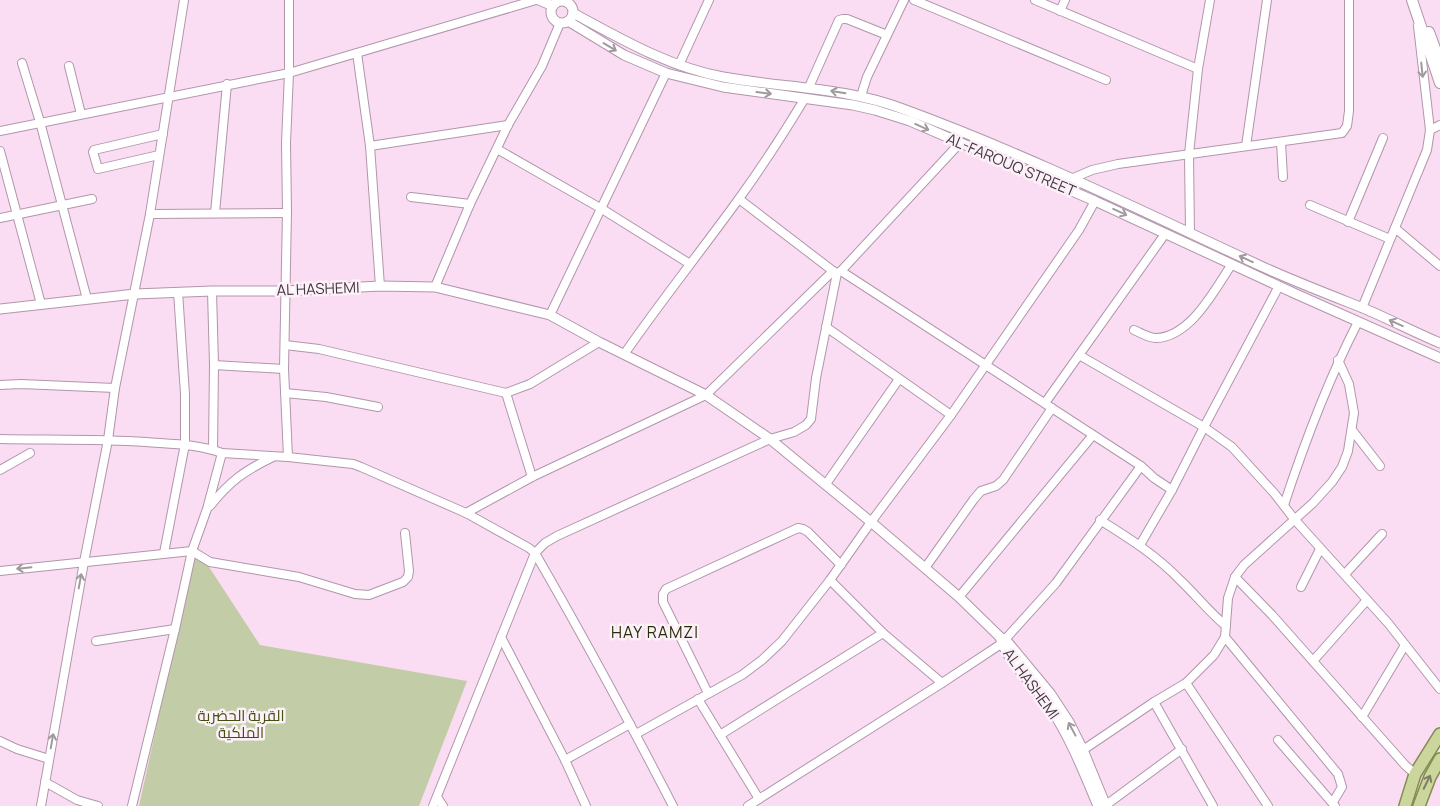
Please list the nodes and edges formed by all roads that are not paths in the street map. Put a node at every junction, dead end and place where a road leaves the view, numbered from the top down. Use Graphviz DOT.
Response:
graph roads {
  1 [pos="184,0"];
  2 [pos="289,0"];
  3 [pos="538,0"];
  4 [pos="563,0"];
  5 [pos="709,0"];
  6 [pos="904,0"];
  7 [pos="914,0"];
  8 [pos="1035,0"];
  9 [pos="1065,0"];
  10 [pos="1210,0"];
  11 [pos="1267,0"];
  12 [pos="1349,0"];
  13 [pos="1412,0"];
  14 [pos="1419,0"];
  15 [pos="553,6"];
  16 [pos="1060,11"];
  17 [pos="573,13"];
  18 [pos="564,22"];
  19 [pos="1418,22"];
  20 [pos="887,35"];
  21 [pos="356,53"];
  22 [pos="1440,62"];
  23 [pos="22,63"];
  24 [pos="679,65"];
  25 [pos="70,66"];
  26 [pos="1198,69"];
  27 [pos="289,72"];
  28 [pos="666,74"];
  29 [pos="1106,80"];
  30 [pos="1440,83"];
  31 [pos="228,84"];
  32 [pos="809,88"];
  33 [pos="169,95"];
  34 [pos="861,96"];
  35 [pos="805,98"];
  36 [pos="81,114"];
  37 [pos="40,122"];
  38 [pos="508,125"];
  39 [pos="1440,125"];
  40 [pos="0,130"];
  41 [pos="1430,130"];
  42 [pos="163,134"];
  43 [pos="1384,138"];
  44 [pos="1281,142"];
  45 [pos="959,144"];
  46 [pos="370,146"];
  47 [pos="1246,146"];
  48 [pos="497,149"];
  49 [pos="1008,150"];
  50 [pos="0,151"];
  51 [pos="1189,154"];
  52 [pos="159,155"];
  53 [pos="1003,161"];
  54 [pos="1283,177"];
  55 [pos="1071,179"];
  56 [pos="411,196"];
  57 [pos="92,199"];
  58 [pos="739,199"];
  59 [pos="1095,201"];
  60 [pos="470,204"];
  61 [pos="60,205"];
  62 [pos="1310,205"];
  63 [pos="602,209"];
  64 [pos="215,213"];
  65 [pos="287,213"];
  66 [pos="17,214"];
  67 [pos="150,214"];
  68 [pos="0,218"];
  69 [pos="1348,222"];
  70 [pos="1395,228"];
  71 [pos="1190,233"];
  72 [pos="1165,234"];
  73 [pos="1390,239"];
  74 [pos="690,264"];
  75 [pos="1232,264"];
  76 [pos="1440,266"];
  77 [pos="837,272"];
  78 [pos="380,286"];
  79 [pos="1279,286"];
  80 [pos="435,287"];
  81 [pos="212,291"];
  82 [pos="285,291"];
  83 [pos="178,292"];
  84 [pos="135,294"];
  85 [pos="87,299"];
  86 [pos="41,304"];
  87 [pos="0,309"];
  88 [pos="1365,309"];
  89 [pos="550,315"];
  90 [pos="1361,324"];
  91 [pos="826,327"];
  92 [pos="1134,330"];
  93 [pos="599,342"];
  94 [pos="1440,343"];
  95 [pos="285,344"];
  96 [pos="625,353"];
  97 [pos="1079,355"];
  98 [pos="1440,358"];
  99 [pos="1338,360"];
  100 [pos="986,364"];
  101 [pos="214,365"];
  102 [pos="284,369"];
  103 [pos="899,379"];
  104 [pos="0,385"];
  105 [pos="115,388"];
  106 [pos="285,393"];
  107 [pos="506,394"];
  108 [pos="706,395"];
  109 [pos="1044,403"];
  110 [pos="378,407"];
  111 [pos="1052,408"];
  112 [pos="951,415"];
  113 [pos="1204,427"];
  114 [pos="1352,430"];
  115 [pos="1094,435"];
  116 [pos="0,439"];
  117 [pos="770,439"];
  118 [pos="108,440"];
  119 [pos="185,444"];
  120 [pos="213,449"];
  121 [pos="30,453"];
  122 [pos="222,453"];
  123 [pos="273,457"];
  124 [pos="288,457"];
  125 [pos="1141,466"];
  126 [pos="1380,466"];
  127 [pos="0,470"];
  128 [pos="532,477"];
  129 [pos="826,484"];
  130 [pos="1172,490"];
  131 [pos="1284,505"];
  132 [pos="207,509"];
  133 [pos="466,513"];
  134 [pos="1100,520"];
  135 [pos="1295,520"];
  136 [pos="871,522"];
  137 [pos="406,533"];
  138 [pos="1382,534"];
  139 [pos="1140,545"];
  140 [pos="1320,549"];
  141 [pos="192,551"];
  142 [pos="535,553"];
  143 [pos="164,554"];
  144 [pos="84,562"];
  145 [pos="841,565"];
  146 [pos="925,568"];
  147 [pos="0,571"];
  148 [pos="1345,574"];
  149 [pos="1236,577"];
  150 [pos="830,580"];
  151 [pos="1302,587"];
  152 [pos="959,598"];
  153 [pos="1367,600"];
  154 [pos="1226,626"];
  155 [pos="176,629"];
  156 [pos="883,633"];
  157 [pos="501,637"];
  158 [pos="1225,637"];
  159 [pos="1002,640"];
  160 [pos="96,641"];
  161 [pos="1405,645"];
  162 [pos="1313,660"];
  163 [pos="1186,683"];
  164 [pos="942,684"];
  165 [pos="1440,689"];
  166 [pos="708,693"];
  167 [pos="698,699"];
  168 [pos="1050,700"];
  169 [pos="1154,702"];
  170 [pos="1362,717"];
  171 [pos="630,724"];
  172 [pos="636,734"];
  173 [pos="1440,734"];
  174 [pos="720,735"];
  175 [pos="0,740"];
  176 [pos="1278,740"];
  177 [pos="1182,749"];
  178 [pos="1083,750"];
  179 [pos="49,759"];
  180 [pos="1440,759"];
  181 [pos="565,760"];
  182 [pos="1415,774"];
  183 [pos="45,782"];
  184 [pos="437,797"];
  185 [pos="759,799"];
  186 [pos="1334,804"];
  187 [pos="41,806"];
  188 [pos="98,806"];
  189 [pos="132,806"];
  190 [pos="433,806"];
  191 [pos="443,806"];
  192 [pos="586,806"];
  193 [pos="673,806"];
  194 [pos="748,806"];
  195 [pos="1103,806"];
  196 [pos="1213,806"];
  197 [pos="1268,806"];
  198 [pos="1405,806"];
  199 [pos="1419,806"];
  1 -- 33 [label="street"];
  2 -- 27 [label="street"];
  3 -- 15 [label="street"];
  3 -- 21 [label="street"];
  4 -- 15 [label="street"];
  4 -- 17 [label="street"];
  5 -- 24 [label="street"];
  6 -- 20 [label="street"];
  7 -- 29 [label="street"];
  8 -- 16 [label="street"];
  9 -- 16 [label="street"];
  10 -- 26 [label="street"];
  11 -- 47 [label="street"];
  12 -- 44 [label="street"];
  13 -- 19 [label="main road"];
  14 -- 22 [label="main road"];
  15 -- 18 [label="street"];
  16 -- 26 [label="street"];
  17 -- 18 [label="street"];
  17 -- 24 [label="street, AL-FAROUQ STREET"];
  18 -- 28 [label="street, AL-FAROUQ STREET, one-way"];
  18 -- 38 [label="street"];
  19 -- 30 [label="main road"];
  19 -- 41 [label="street, one-way"];
  20 -- 32 [label="street"];
  20 -- 34 [label="street"];
  21 -- 27 [label="street"];
  21 -- 46 [label="street"];
  23 -- 37 [label="street"];
  24 -- 32 [label="street, AL-FAROUQ STREET"];
  25 -- 36 [label="street"];
  26 -- 51 [label="street"];
  27 -- 31 [label="street"];
  27 -- 65 [label="street"];
  28 -- 35 [label="street, AL-FAROUQ STREET, one-way"];
  28 -- 63 [label="street"];
  31 -- 33 [label="street"];
  31 -- 64 [label="street"];
  34 -- 32 [label="street, AL-FAROUQ STREET, one-way"];
  33 -- 36 [label="street"];
  33 -- 42 [label="street"];
  34 -- 49 [label="street, AL-FAROUQ STREET"];
  35 -- 45 [label="street, AL-FAROUQ STREET, one-way"];
  35 -- 58 [label="street"];
  36 -- 37 [label="street"];
  37 -- 40 [label="street"];
  37 -- 61 [label="street"];
  38 -- 46 [label="street"];
  38 -- 48 [label="street"];
  39 -- 41 [label="street"];
  41 -- 70 [label="street"];
  42 -- 52 [label="street"];
  42 -- 52 [label="street"];
  43 -- 69 [label="street"];
  44 -- 47 [label="street"];
  44 -- 54 [label="street"];
  45 -- 53 [label="street, AL-FAROUQ STREET"];
  45 -- 77 [label="street"];
  46 -- 78 [label="street"];
  47 -- 51 [label="street"];
  48 -- 60 [label="street"];
  48 -- 63 [label="street"];
  49 -- 53 [label="street"];
  49 -- 55 [label="street, AL-FAROUQ STREET"];
  50 -- 66 [label="street"];
  51 -- 55 [label="street"];
  51 -- 71 [label="street"];
  52 -- 67 [label="street"];
  53 -- 59 [label="street, AL-FAROUQ STREET"];
  55 -- 71 [label="street, AL-FAROUQ STREET"];
  56 -- 60 [label="street"];
  57 -- 61 [label="street"];
  58 -- 74 [label="street"];
  58 -- 77 [label="street"];
  59 -- 72 [label="street, AL-FAROUQ STREET, one-way"];
  59 -- 100 [label="street"];
  60 -- 80 [label="street"];
  61 -- 66 [label="street"];
  61 -- 85 [label="street"];
  62 -- 69 [label="street"];
  63 -- 74 [label="street"];
  63 -- 89 [label="street"];
  64 -- 65 [label="street"];
  64 -- 67 [label="street"];
  65 -- 82 [label="street"];
  66 -- 68 [label="street"];
  66 -- 86 [label="street"];
  67 -- 84 [label="street"];
  69 -- 73 [label="street"];
  70 -- 73 [label="street"];
  70 -- 76 [label="street"];
  88 -- 71 [label="street, AL-FAROUQ STREET, one-way"];
  72 -- 75 [label="street, AL-FAROUQ STREET"];
  72 -- 97 [label="street"];
  73 -- 88 [label="street"];
  74 -- 96 [label="street"];
  75 -- 79 [label="street, AL-FAROUQ STREET"];
  75 -- 92 [label="street"];
  77 -- 91 [label="street"];
  77 -- 100 [label="street"];
  77 -- 108 [label="street"];
  78 -- 80 [label="street, AL HASHEMI"];
  78 -- 82 [label="street, AL HASHEMI"];
  79 -- 90 [label="street, AL-FAROUQ STREET"];
  79 -- 113 [label="street"];
  80 -- 89 [label="street, AL HASHEMI"];
  81 -- 82 [label="street, AL HASHEMI"];
  81 -- 83 [label="street, AL HASHEMI"];
  81 -- 101 [label="street"];
  82 -- 95 [label="street"];
  83 -- 84 [label="street, AL HASHEMI"];
  83 -- 119 [label="street"];
  84 -- 85 [label="street, AL HASHEMI"];
  84 -- 105 [label="street"];
  85 -- 86 [label="street, AL HASHEMI"];
  86 -- 87 [label="street, AL HASHEMI"];
  88 -- 90 [label="street"];
  94 -- 88 [label="street, AL-FAROUQ STREET, one-way"];
  89 -- 93 [label="street, AL HASHEMI"];
  90 -- 98 [label="street, AL-FAROUQ STREET"];
  90 -- 99 [label="street"];
  91 -- 103 [label="street"];
  91 -- 117 [label="street"];
  93 -- 96 [label="street, AL HASHEMI"];
  93 -- 107 [label="street"];
  95 -- 102 [label="street"];
  95 -- 107 [label="street"];
  96 -- 108 [label="street, AL HASHEMI"];
  97 -- 109 [label="street"];
  97 -- 113 [label="street"];
  99 -- 114 [label="street"];
  99 -- 131 [label="street"];
  100 -- 109 [label="street"];
  100 -- 112 [label="street"];
  101 -- 102 [label="street"];
  101 -- 120 [label="street"];
  102 -- 106 [label="street"];
  103 -- 112 [label="street"];
  103 -- 129 [label="street"];
  104 -- 105 [label="street"];
  105 -- 118 [label="street"];
  106 -- 110 [label="street"];
  106 -- 124 [label="street"];
  107 -- 128 [label="street"];
  108 -- 117 [label="street, AL HASHEMI"];
  108 -- 128 [label="street"];
  109 -- 111 [label="street"];
  111 -- 115 [label="street"];
  111 -- 146 [label="street"];
  112 -- 136 [label="street"];
  113 -- 130 [label="street"];
  113 -- 131 [label="street"];
  114 -- 126 [label="street"];
  114 -- 135 [label="street"];
  115 -- 125 [label="street"];
  115 -- 152 [label="street"];
  116 -- 118 [label="street"];
  117 -- 129 [label="street, AL HASHEMI"];
  117 -- 142 [label="street"];
  118 -- 119 [label="street"];
  118 -- 144 [label="street"];
  119 -- 120 [label="street"];
  119 -- 143 [label="street"];
  120 -- 122 [label="street"];
  121 -- 127 [label="street"];
  122 -- 123 [label="street"];
  122 -- 132 [label="street"];
  123 -- 124 [label="street"];
  123 -- 132 [label="street"];
  124 -- 133 [label="street"];
  125 -- 130 [label="street"];
  125 -- 134 [label="street"];
  128 -- 133 [label="street"];
  129 -- 136 [label="street, AL HASHEMI"];
  130 -- 139 [label="street"];
  131 -- 135 [label="street"];
  132 -- 141 [label="street"];
  133 -- 142 [label="street"];
  134 -- 139 [label="street"];
  134 -- 159 [label="street"];
  135 -- 140 [label="street"];
  135 -- 149 [label="street"];
  136 -- 145 [label="street"];
  136 -- 146 [label="street, AL HASHEMI"];
  137 -- 141 [label="street"];
  138 -- 148 [label="street"];
  139 -- 154 [label="street"];
  140 -- 148 [label="street"];
  140 -- 151 [label="street"];
  141 -- 143 [label="street"];
  141 -- 155 [label="street"];
  142 -- 157 [label="street"];
  142 -- 171 [label="street"];
  143 -- 144 [label="street"];
  144 -- 147 [label="street, one-way"];
  179 -- 144 [label="street, one-way"];
  145 -- 150 [label="street"];
  145 -- 166 [label="street"];
  146 -- 152 [label="street, AL HASHEMI"];
  148 -- 153 [label="street"];
  149 -- 154 [label="street"];
  149 -- 162 [label="street"];
  150 -- 156 [label="street"];
  150 -- 166 [label="street"];
  152 -- 159 [label="street, AL HASHEMI"];
  153 -- 161 [label="street"];
  153 -- 162 [label="street"];
  154 -- 158 [label="street"];
  155 -- 160 [label="street"];
  155 -- 189 [label="street"];
  156 -- 164 [label="street"];
  156 -- 174 [label="street"];
  157 -- 181 [label="street"];
  157 -- 184 [label="street"];
  158 -- 163 [label="street"];
  158 -- 186 [label="street"];
  159 -- 164 [label="street"];
  159 -- 168 [label="street, AL HASHEMI"];
  161 -- 165 [label="street"];
  161 -- 170 [label="street"];
  162 -- 170 [label="street"];
  163 -- 169 [label="street"];
  163 -- 197 [label="street"];
  164 -- 185 [label="street"];
  166 -- 167 [label="street"];
  167 -- 172 [label="street"];
  167 -- 174 [label="street"];
  178 -- 168 [label="street, AL HASHEMI, one-way"];
  168 -- 195 [label="street, AL HASHEMI"];
  169 -- 177 [label="street"];
  169 -- 178 [label="street"];
  170 -- 182 [label="street"];
  171 -- 172 [label="street"];
  171 -- 181 [label="street"];
  172 -- 193 [label="street"];
  173 -- 182 [label="main road"];
  174 -- 185 [label="street"];
  175 -- 179 [label="street"];
  176 -- 186 [label="street"];
  177 -- 195 [label="street"];
  177 -- 196 [label="street"];
  178 -- 195 [label="street, AL HASHEMI"];
  179 -- 183 [label="street"];
  199 -- 180 [label="main road, one-way"];
  181 -- 192 [label="street"];
  182 -- 198 [label="main road"];
  183 -- 187 [label="street"];
  183 -- 188 [label="street"];
  184 -- 190 [label="street"];
  184 -- 191 [label="street"];
  185 -- 194 [label="street"];
}
